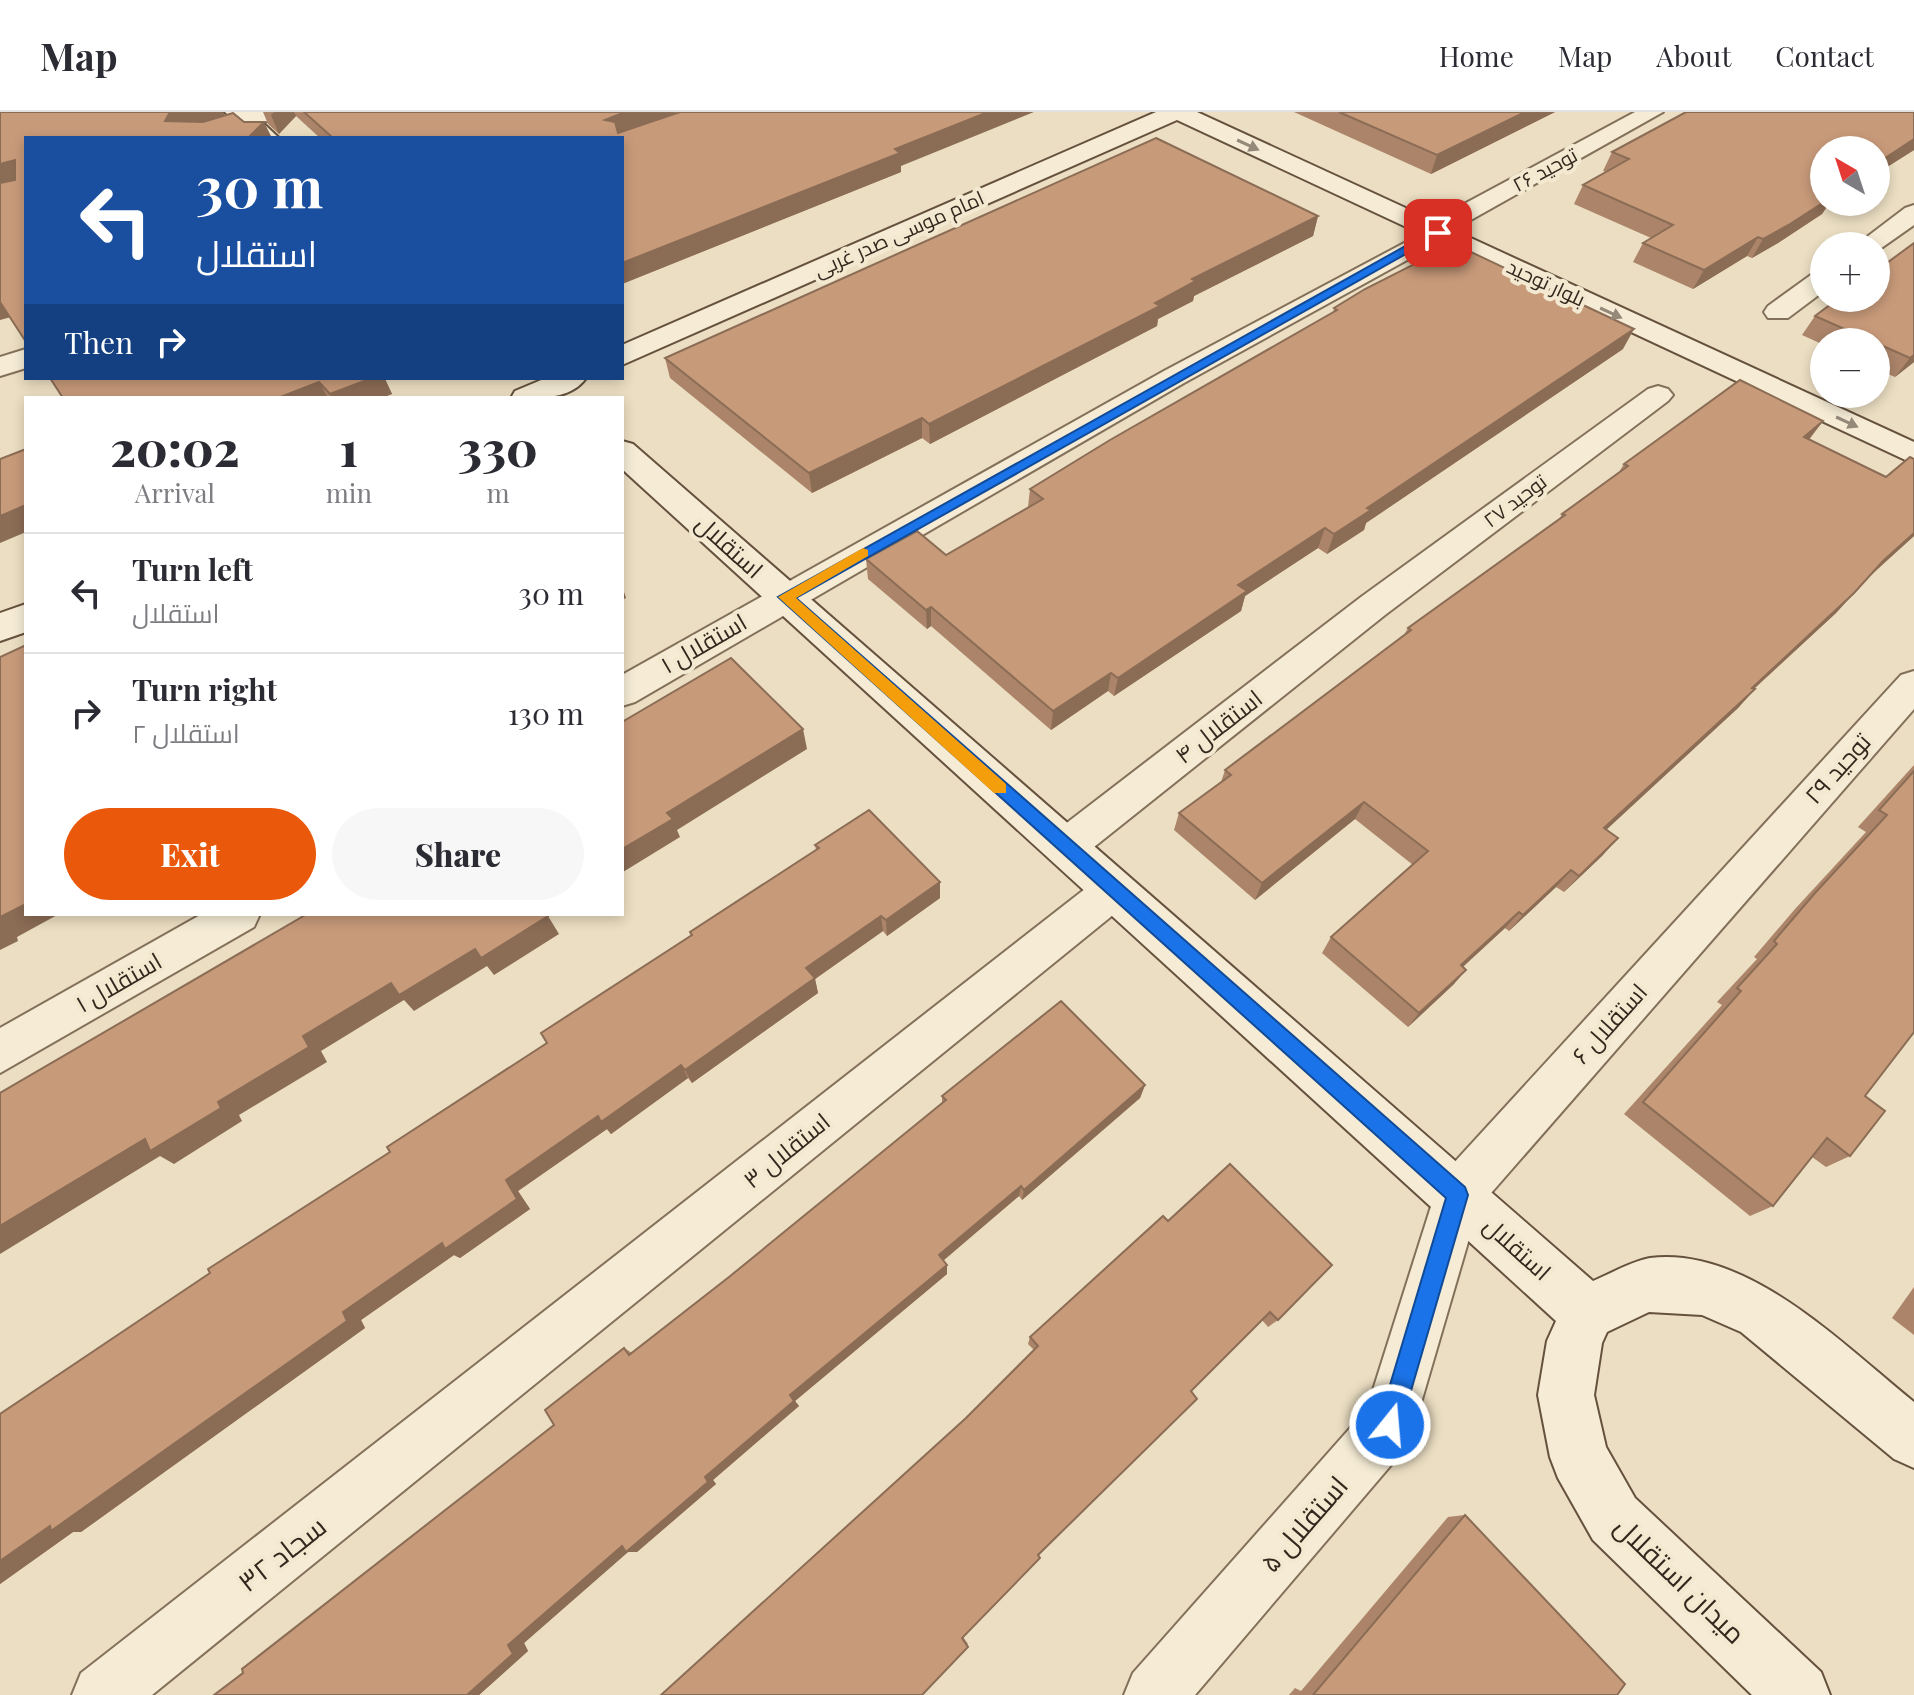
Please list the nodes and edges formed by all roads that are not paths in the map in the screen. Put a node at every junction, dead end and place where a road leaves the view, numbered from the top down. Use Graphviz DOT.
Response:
graph roads {
  1 [pos="272,112"];
  2 [pos="1177,112"];
  3 [pos="1228,112"];
  4 [pos="242,116"];
  5 [pos="1642,118"];
  6 [pos="194,136"];
  7 [pos="265,136"];
  8 [pos="1449,224"];
  9 [pos="1810,288"];
  10 [pos="1648,301"];
  11 [pos="1778,312"];
  12 [pos="624,355"];
  13 [pos="24,359"];
  14 [pos="0,367"];
  15 [pos="1174,377"];
  16 [pos="1658,395"];
  17 [pos="1885,408"];
  18 [pos="1914,421"];
  19 [pos="624,453"];
  20 [pos="1914,454"];
  21 [pos="785,597"];
  22 [pos="1373,606"];
  23 [pos="24,618"];
  24 [pos="0,628"];
  25 [pos="1914,685"];
  26 [pos="624,691"];
  27 [pos="1065,847"];
  28 [pos="1762,853"];
  29 [pos="1114,890"];
  30 [pos="236,916"];
  31 [pos="0,1052"];
  32 [pos="1457,1195"];
  33 [pos="1588,1313"];
  34 [pos="460,1412"];
  35 [pos="1914,1439"];
  36 [pos="103,1695"];
  37 [pos="1155,1695"];
  38 [pos="1798,1695"];
  1 -- 4 [label="street"];
  2 -- 8 [label="street, بلوار توحید, one-way"];
  2 -- 12 [label="street, امام موسی صدر غربی"];
  3 -- 8 [label="street, بلوار توحید"];
  4 -- 6 [label="street"];
  4 -- 7 [label="street"];
  5 -- 8 [label="street, توحید ۲۶"];
  8 -- 10 [label="street, بلوار توحید"];
  8 -- 15 [label="street, توحید ۲۶"];
  8 -- 20 [label="street, بلوار توحید, one-way"];
  9 -- 11 [label="street"];
  13 -- 14 [label="street"];
  15 -- 21 [label="street, استقلال ۱"];
  16 -- 22 [label="street, توحید ۲۷"];
  17 -- 18 [label="street"];
  19 -- 21 [label="street, استقلال"];
  21 -- 26 [label="street, استقلال ۱"];
  21 -- 27 [label="street, استقلال"];
  22 -- 27 [label="street, استقلال ۴"];
  23 -- 24 [label="street"];
  25 -- 28 [label="street, توحید ۲۹"];
  27 -- 29 [label="street, استقلال"];
  28 -- 32 [label="street, استقلال ۶"];
  29 -- 32 [label="street, استقلال"];
  29 -- 34 [label="street, استقلال ۳"];
  30 -- 31 [label="street, استقلال ۱"];
  32 -- 33 [label="street, استقلال"];
  32 -- 37 [label="street, استقلال ۵"];
  33 -- 35 [label="street"];
  33 -- 38 [label="street, میدان استقلال"];
  34 -- 36 [label="street, سجاد ۳۲"];
}
